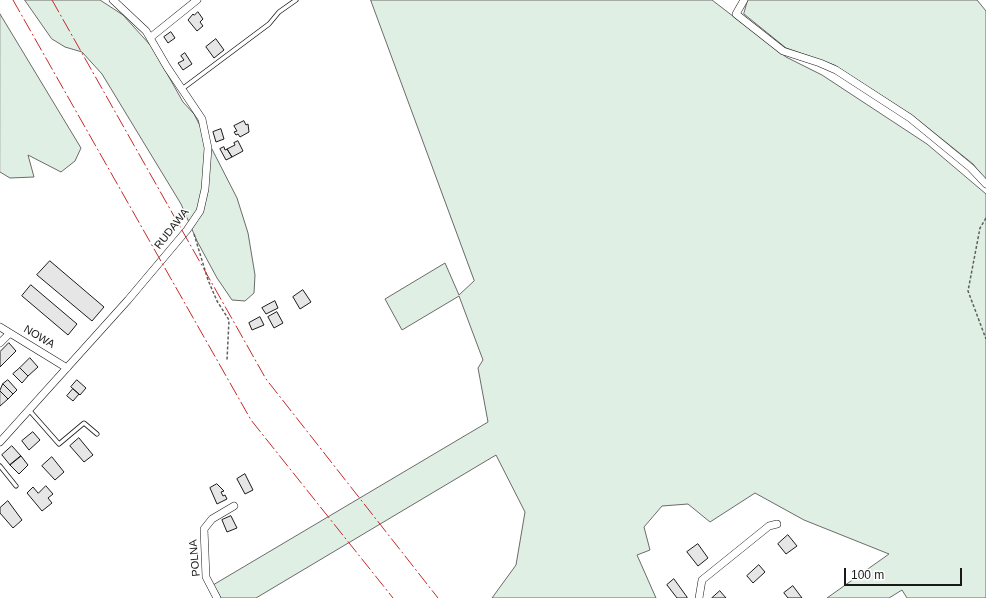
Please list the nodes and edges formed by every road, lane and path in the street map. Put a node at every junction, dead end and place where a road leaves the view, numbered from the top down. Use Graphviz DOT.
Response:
graph roads {
  1 [pos="113,0"];
  2 [pos="197,0"];
  3 [pos="296,0"];
  4 [pos="744,0"];
  5 [pos="151,37"];
  6 [pos="182,89"];
  7 [pos="984,183"];
  8 [pos="986,218"];
  9 [pos="191,224"];
  10 [pos="0,327"];
  11 [pos="10,333"];
  12 [pos="986,339"];
  13 [pos="0,343"];
  14 [pos="228,360"];
  15 [pos="67,368"];
  16 [pos="29,410"];
  17 [pos="97,434"];
  18 [pos="0,442"];
  19 [pos="0,466"];
  20 [pos="16,486"];
  21 [pos="234,506"];
  22 [pos="776,524"];
  23 [pos="217,598"];
  24 [pos="699,598"];
  1 -- 5 [label="street, RUDAWA"];
  2 -- 5 [label="street"];
  3 -- 6 [label="lane"];
  4 -- 7 [label="street"];
  5 -- 6 [label="street, RUDAWA"];
  6 -- 9 [label="street, RUDAWA"];
  8 -- 12 [label="path"];
  9 -- 14 [label="path"];
  9 -- 15 [label="street, RUDAWA"];
  10 -- 11 [label="street, NOWA"];
  11 -- 13 [label="street"];
  11 -- 15 [label="street, NOWA"];
  15 -- 16 [label="street, RUDAWA"];
  16 -- 17 [label="lane"];
  16 -- 18 [label="street, RUDAWA"];
  19 -- 20 [label="lane"];
  21 -- 23 [label="street, POLNA"];
  22 -- 24 [label="street"];
}
